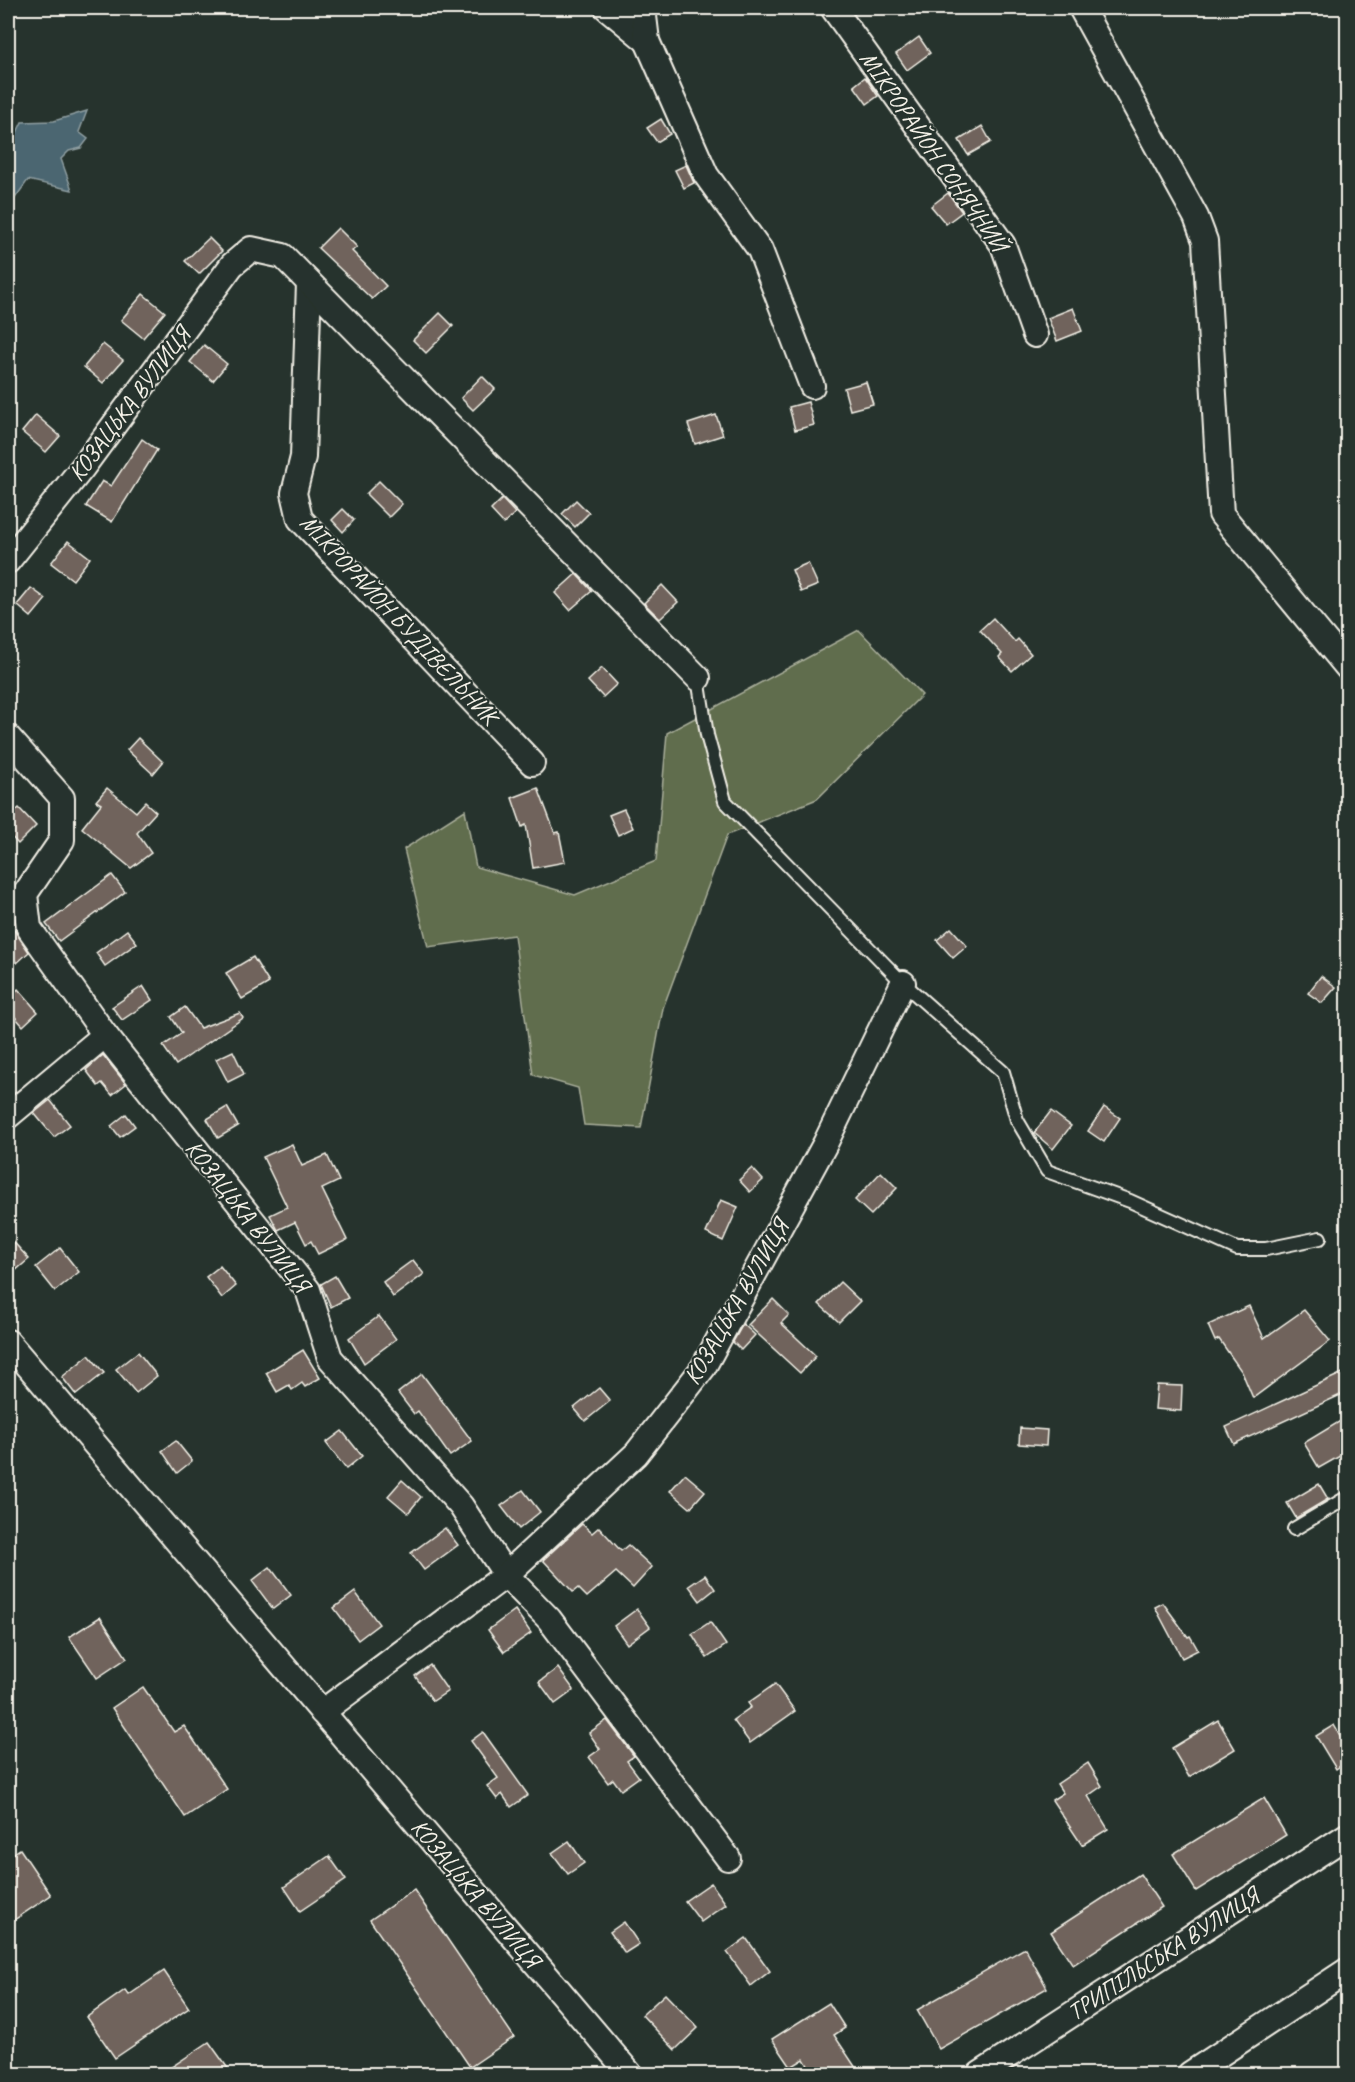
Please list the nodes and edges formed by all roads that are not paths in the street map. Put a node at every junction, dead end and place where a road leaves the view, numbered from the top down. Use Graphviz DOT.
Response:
graph roads {
  1 [pos="607,8"];
  2 [pos="644,8"];
  3 [pos="833,8"];
  4 [pos="1071,8"];
  5 [pos="1085,17"];
  6 [pos="647,41"];
  7 [pos="309,283"];
  8 [pos="1035,335"];
  9 [pos="812,386"];
  10 [pos="8,561"];
  11 [pos="1347,668"];
  12 [pos="698,678"];
  13 [pos="8,737"];
  14 [pos="532,762"];
  15 [pos="903,983"];
  16 [pos="105,1035"];
  17 [pos="8,1116"];
  18 [pos="1320,1238"];
  19 [pos="8,1342"];
  20 [pos="1347,1497"];
  21 [pos="1294,1529"];
  22 [pos="506,1575"];
  23 [pos="322,1712"];
  24 [pos="1347,1835"];
  25 [pos="729,1858"];
  26 [pos="1347,1970"];
  27 [pos="630,2074"];
  28 [pos="980,2074"];
  29 [pos="1190,2074"];
  1 -- 6 [label="street"];
  2 -- 6 [label="street"];
  3 -- 8 [label="street, МІКРОРАЙОН СОНЯЧНИЙ"];
  4 -- 5 [label="street"];
  5 -- 11 [label="street"];
  6 -- 9 [label="street"];
  7 -- 10 [label="street, КОЗАЦЬКА ВУЛИЦЯ"];
  7 -- 12 [label="street"];
  7 -- 14 [label="street, МІКРОРАЙОН БУДІВЕЛЬНИК"];
  12 -- 15 [label="lane"];
  13 -- 16 [label="street, КОЗАЦЬКА ВУЛИЦЯ"];
  15 -- 18 [label="lane"];
  15 -- 22 [label="street, КОЗАЦЬКА ВУЛИЦЯ"];
  16 -- 17 [label="street"];
  16 -- 22 [label="street, КОЗАЦЬКА ВУЛИЦЯ"];
  19 -- 23 [label="street, КОЗАЦЬКА ВУЛИЦЯ"];
  20 -- 21 [label="lane"];
  22 -- 23 [label="street, КОЗАЦЬКА ВУЛИЦЯ"];
  22 -- 25 [label="street, КОЗАЦЬКА ВУЛИЦЯ"];
  23 -- 27 [label="street, КОЗАЦЬКА ВУЛИЦЯ"];
  24 -- 28 [label="street, ТРИПІЛЬСЬКА ВУЛИЦЯ"];
  26 -- 29 [label="street"];
}
